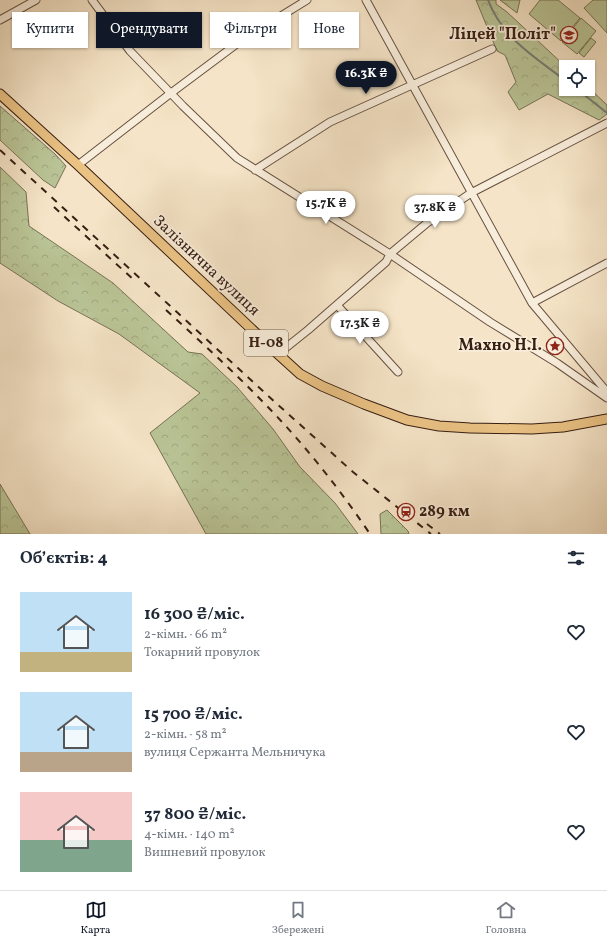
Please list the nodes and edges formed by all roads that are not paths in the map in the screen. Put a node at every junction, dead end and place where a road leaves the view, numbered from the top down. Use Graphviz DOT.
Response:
graph roads {
  1 [pos="36,0"];
  2 [pos="92,0"];
  3 [pos="307,0"];
  4 [pos="366,0"];
  5 [pos="2,16"];
  6 [pos="492,49"];
  7 [pos="412,85"];
  8 [pos="170,93"];
  9 [pos="0,94"];
  10 [pos="607,123"];
  11 [pos="78,165"];
  12 [pos="255,170"];
  13 [pos="471,193"];
  14 [pos="390,254"];
  15 [pos="607,263"];
  16 [pos="532,303"];
  17 [pos="337,305"];
  18 [pos="278,354"];
  19 [pos="398,372"];
  20 [pos="607,392"];
  21 [pos="607,398"];
  22 [pos="607,419"];
  1 -- 5 [label="street"];
  2 -- 8 [label="street"];
  3 -- 8 [label="street"];
  4 -- 7 [label="street"];
  6 -- 7 [label="street"];
  7 -- 12 [label="street"];
  7 -- 13 [label="street"];
  8 -- 11 [label="street"];
  8 -- 12 [label="street"];
  9 -- 11 [label="main road, Залізнична вулиця / Н-08"];
  10 -- 13 [label="street"];
  11 -- 18 [label="main road, Залізнична вулиця / Н-08"];
  12 -- 14 [label="street"];
  13 -- 14 [label="street"];
  13 -- 16 [label="street"];
  14 -- 17 [label="street"];
  14 -- 21 [label="street"];
  15 -- 16 [label="street"];
  16 -- 20 [label="street"];
  17 -- 18 [label="street"];
  17 -- 19 [label="street"];
  18 -- 22 [label="main road, Залізнична вулиця / Н-08"];
}
